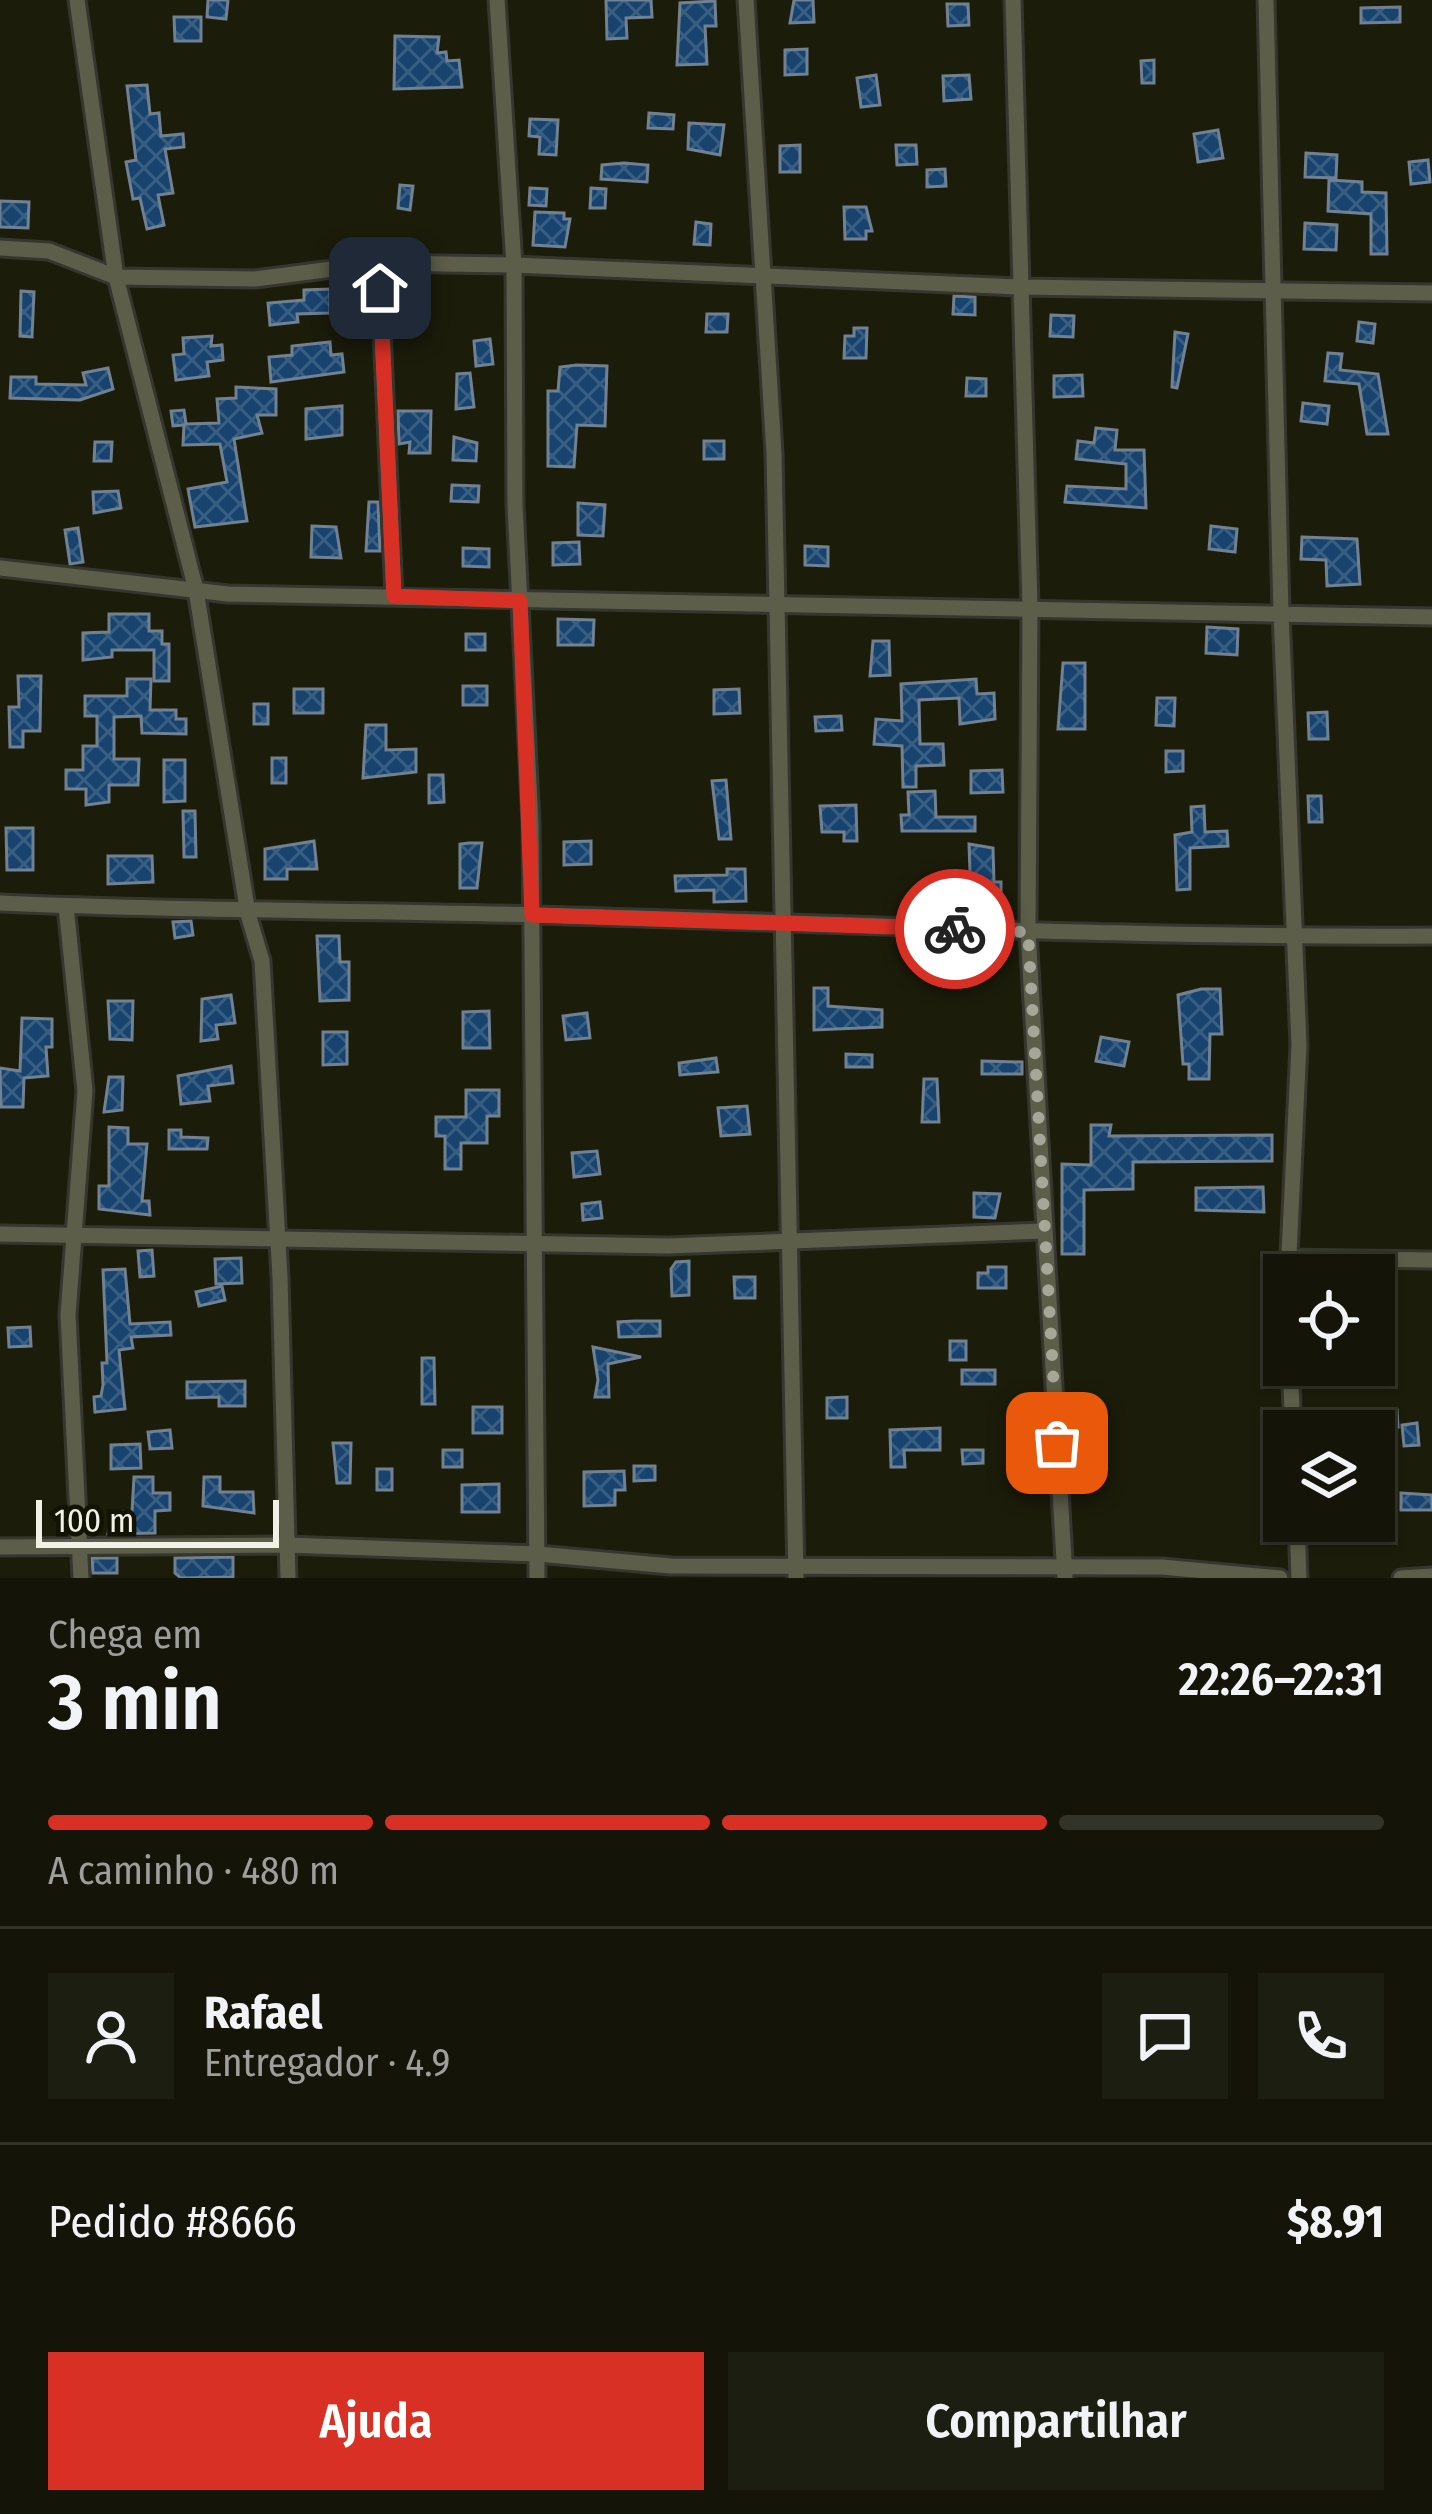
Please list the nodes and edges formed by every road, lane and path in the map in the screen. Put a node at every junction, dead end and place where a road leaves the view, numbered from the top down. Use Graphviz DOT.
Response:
graph roads {
  1 [pos="77,0"];
  2 [pos="497,0"];
  3 [pos="746,0"];
  4 [pos="1013,0"];
  5 [pos="1266,0"];
  6 [pos="0,248"];
  7 [pos="379,263"];
  8 [pos="514,265"];
  9 [pos="761,274"];
  10 [pos="116,277"];
  11 [pos="1020,287"];
  12 [pos="1276,288"];
  13 [pos="1432,292"];
  14 [pos="0,568"];
  15 [pos="196,590"];
  16 [pos="394,596"];
  17 [pos="520,601"];
  18 [pos="777,607"];
  19 [pos="1030,607"];
  20 [pos="1281,613"];
  21 [pos="1432,616"];
  22 [pos="0,903"];
  23 [pos="66,906"];
  24 [pos="248,914"];
  25 [pos="532,915"];
  26 [pos="784,924"];
  27 [pos="1028,932"];
  28 [pos="1432,936"];
  29 [pos="1294,937"];
  30 [pos="1042,1231"];
  31 [pos="0,1234"];
  32 [pos="276,1235"];
  33 [pos="73,1236"];
  34 [pos="788,1237"];
  35 [pos="535,1244"];
  36 [pos="1288,1254"];
  37 [pos="1432,1260"];
  38 [pos="1395,1262"];
  39 [pos="1298,1542"];
  40 [pos="287,1545"];
  41 [pos="0,1547"];
  42 [pos="80,1549"];
  43 [pos="537,1554"];
  44 [pos="796,1573"];
  45 [pos="1066,1574"];
  46 [pos="1432,1576"];
  47 [pos="81,1578"];
  48 [pos="288,1578"];
  49 [pos="538,1578"];
  50 [pos="1280,1578"];
  51 [pos="1299,1578"];
  52 [pos="1401,1578"];
  1 -- 10 [label="street"];
  2 -- 8 [label="street"];
  3 -- 9 [label="street"];
  4 -- 11 [label="street"];
  5 -- 12 [label="street"];
  6 -- 10 [label="street"];
  7 -- 8 [label="street"];
  7 -- 10 [label="street"];
  7 -- 16 [label="street"];
  8 -- 9 [label="street"];
  8 -- 17 [label="street"];
  9 -- 11 [label="street"];
  9 -- 18 [label="street"];
  10 -- 15 [label="street"];
  11 -- 12 [label="street"];
  11 -- 19 [label="street"];
  12 -- 13 [label="street"];
  12 -- 20 [label="street"];
  14 -- 15 [label="street"];
  15 -- 16 [label="street"];
  15 -- 24 [label="street"];
  16 -- 17 [label="street"];
  17 -- 18 [label="street"];
  17 -- 25 [label="street"];
  18 -- 19 [label="street"];
  18 -- 26 [label="street"];
  19 -- 20 [label="street"];
  19 -- 27 [label="street"];
  20 -- 21 [label="street"];
  20 -- 29 [label="street"];
  22 -- 23 [label="street"];
  23 -- 24 [label="street"];
  23 -- 33 [label="street"];
  24 -- 25 [label="street"];
  24 -- 32 [label="street"];
  25 -- 26 [label="street"];
  25 -- 35 [label="street"];
  26 -- 27 [label="street"];
  26 -- 34 [label="street"];
  27 -- 29 [label="street"];
  27 -- 30 [label="street"];
  28 -- 29 [label="street"];
  29 -- 36 [label="street"];
  30 -- 34 [label="street"];
  30 -- 45 [label="street"];
  31 -- 33 [label="street"];
  32 -- 33 [label="street"];
  32 -- 35 [label="street"];
  32 -- 40 [label="street"];
  33 -- 42 [label="street"];
  34 -- 35 [label="street"];
  34 -- 44 [label="street"];
  35 -- 43 [label="street"];
  37 -- 38 [label="street"];
  39 -- 51 [label="street"];
  40 -- 42 [label="street"];
  40 -- 43 [label="street"];
  40 -- 48 [label="street"];
  41 -- 42 [label="street"];
  42 -- 47 [label="street"];
  43 -- 44 [label="street"];
  43 -- 49 [label="street"];
  44 -- 45 [label="street"];
  45 -- 50 [label="street"];
  46 -- 52 [label="street"];
}
